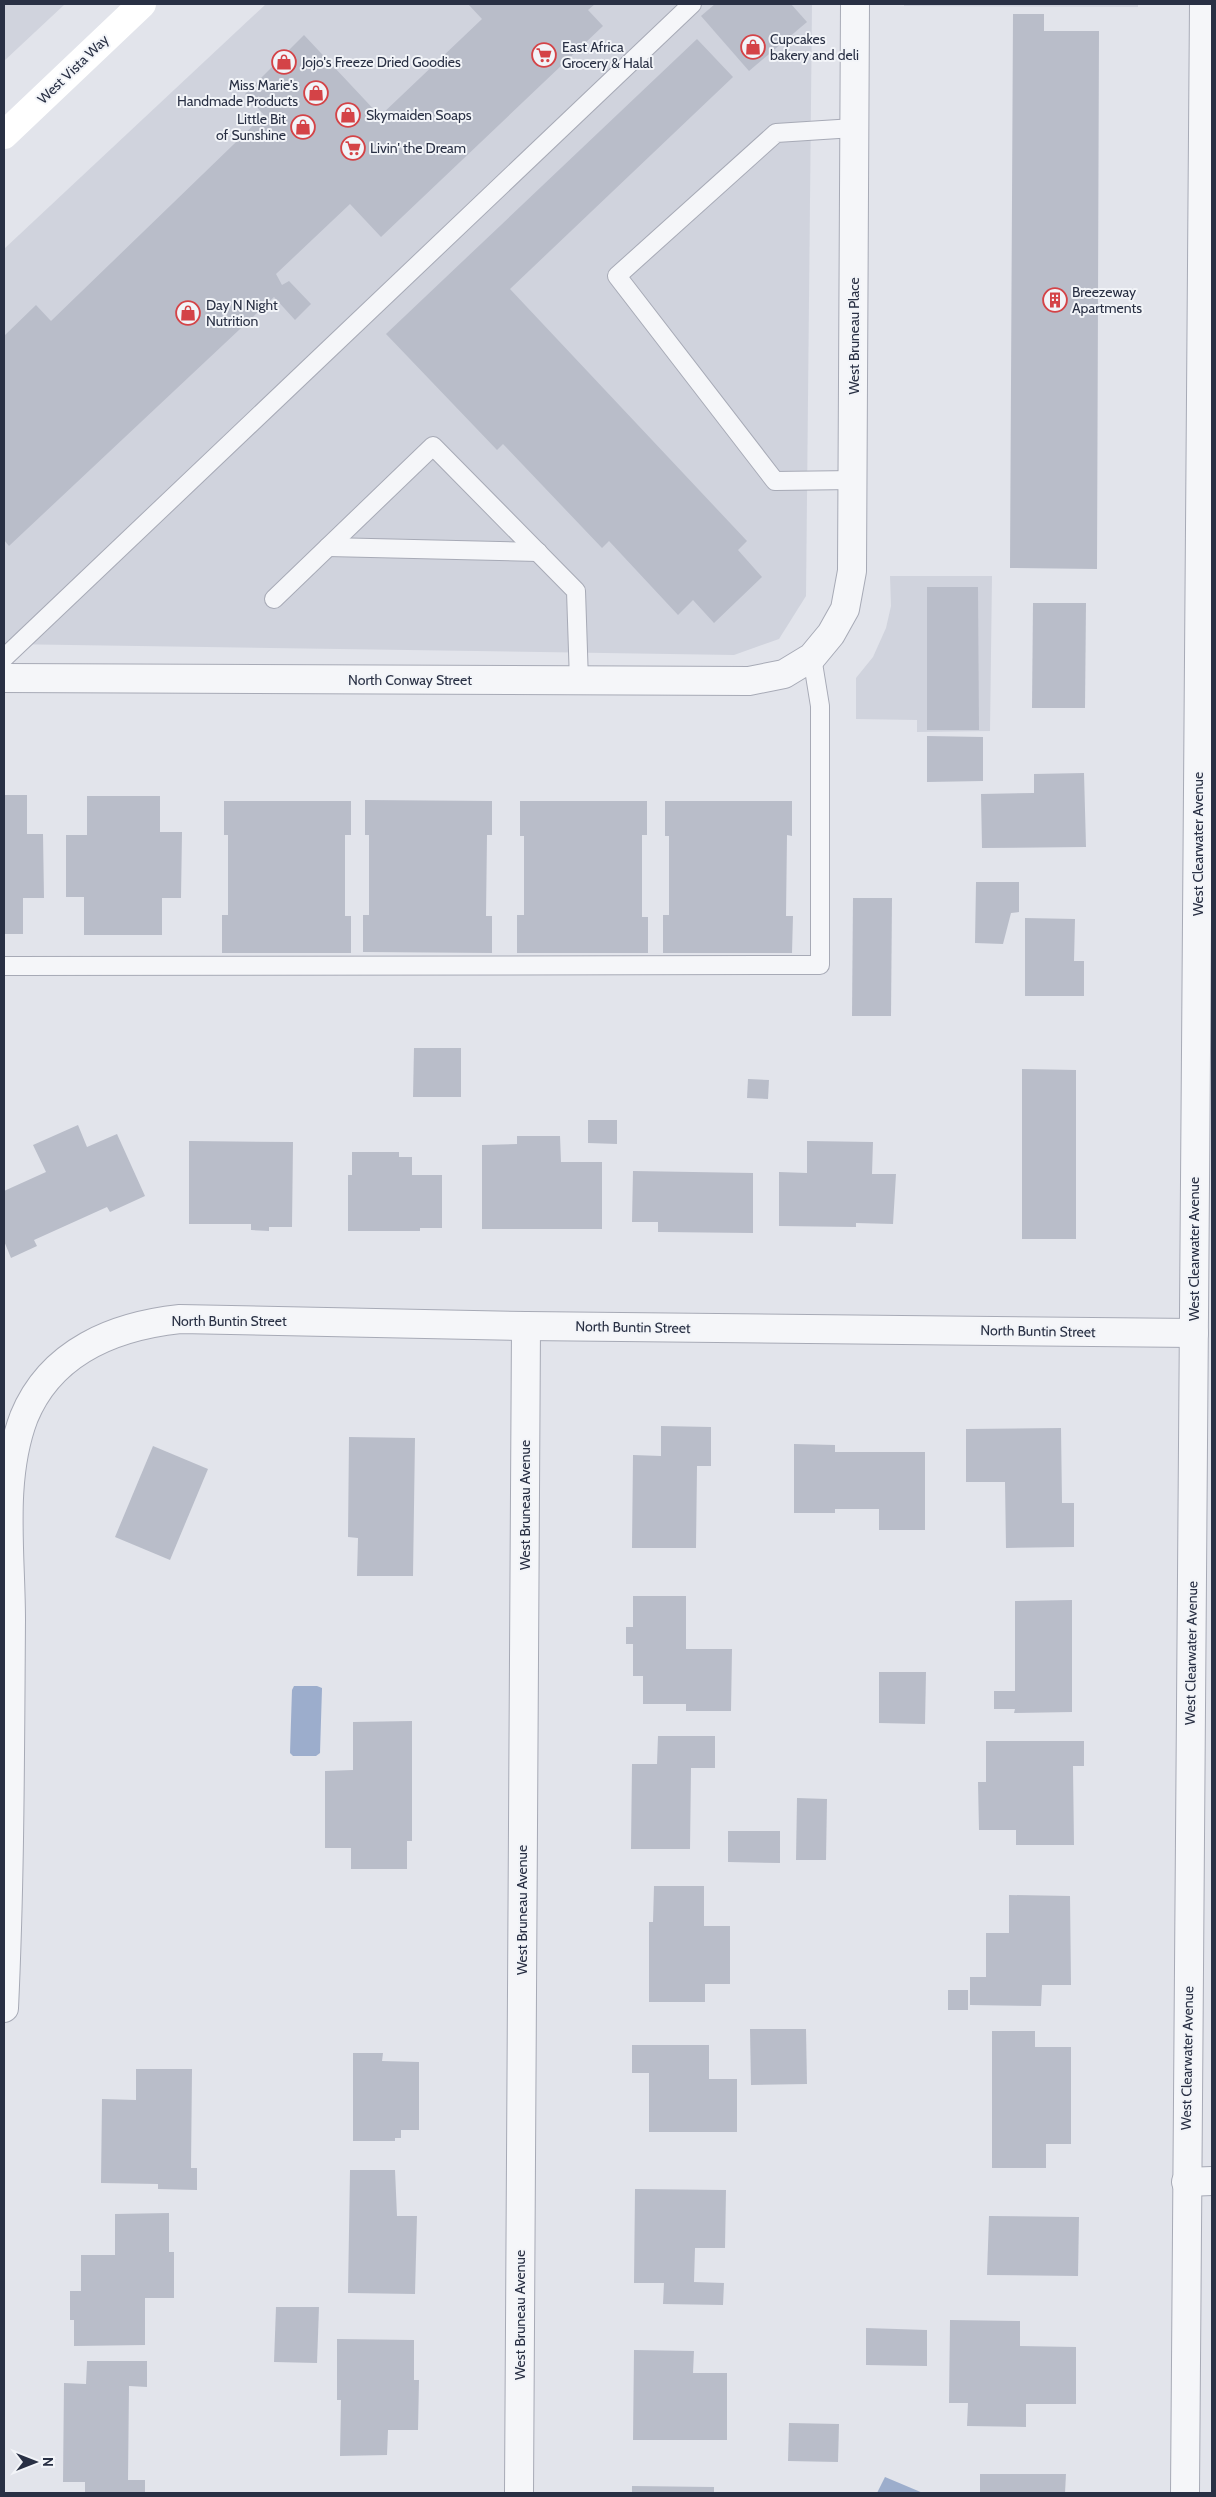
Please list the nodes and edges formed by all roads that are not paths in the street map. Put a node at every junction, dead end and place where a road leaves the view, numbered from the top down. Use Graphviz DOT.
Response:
graph roads {
  1 [pos="142,4"];
  2 [pos="692,4"];
  3 [pos="855,4"];
  4 [pos="1204,4"];
  5 [pos="854,128"];
  6 [pos="4,135"];
  7 [pos="854,480"];
  8 [pos="328,547"];
  9 [pos="538,552"];
  10 [pos="274,599"];
  11 [pos="812,657"];
  12 [pos="4,658"];
  13 [pos="4,678"];
  14 [pos="579,681"];
  15 [pos="4,966"];
  16 [pos="526,1326"];
  17 [pos="1194,1333"];
  18 [pos="4,2008"];
  19 [pos="1199,2181"];
  20 [pos="518,2493"];
  21 [pos="1184,2493"];
  1 -- 6 [label="main road, West Vista Way"];
  2 -- 12 [label="lane"];
  3 -- 5 [label="street, West Bruneau Place"];
  4 -- 17 [label="street, West Clearwater Avenue"];
  5 -- 7 [label="street, West Bruneau Place"];
  5 -- 7 [label="lane"];
  7 -- 11 [label="street, West Bruneau Place"];
  8 -- 9 [label="lane"];
  8 -- 9 [label="lane"];
  8 -- 10 [label="lane"];
  9 -- 14 [label="lane"];
  11 -- 14 [label="street, North Conway Street"];
  11 -- 15 [label="lane"];
  13 -- 14 [label="street, North Conway Street"];
  16 -- 17 [label="street, North Buntin Street"];
  16 -- 18 [label="street, North Buntin Street"];
  16 -- 20 [label="street, West Bruneau Avenue"];
  17 -- 19 [label="street, West Clearwater Avenue"];
  19 -- 21 [label="street, West Clearwater Avenue"];
}
